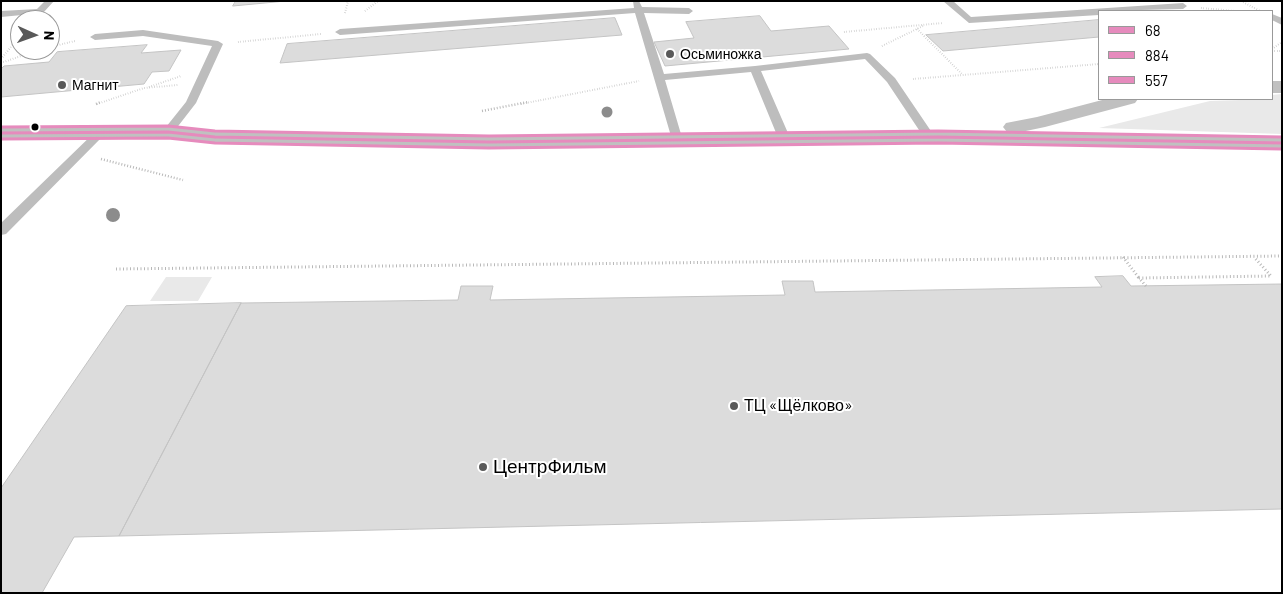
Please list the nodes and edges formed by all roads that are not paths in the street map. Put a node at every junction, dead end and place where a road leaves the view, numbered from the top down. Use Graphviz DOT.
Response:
graph roads {
  1 [pos="50,1"];
  2 [pos="947,1"];
  3 [pos="638,6"];
  4 [pos="1183,6"];
  5 [pos="1121,10"];
  6 [pos="688,11"];
  7 [pos="1098,12"];
  8 [pos="1,14"];
  9 [pos="340,32"];
  10 [pos="95,37"];
  11 [pos="754,69"];
  12 [pos="659,77"];
  13 [pos="1124,100"];
  14 [pos="101,132"];
  15 [pos="168,132"];
  16 [pos="1,133"];
  17 [pos="933,137"];
  18 [pos="785,140"];
  19 [pos="677,141"];
  20 [pos="1282,143"];
  21 [pos="4,225"];
  1 -- 8 [label="lane"];
  2 -- 7 [label="lane"];
  3 -- 6 [label="lane"];
  3 -- 9 [label="lane"];
  3 -- 12 [label="lane"];
  4 -- 5 [label="lane"];
  10 -- 15 [label="lane"];
  11 -- 12 [label="lane"];
  11 -- 17 [label="lane"];
  11 -- 18 [label="lane"];
  12 -- 19 [label="lane"];
  13 -- 17 [label="main road"];
  14 -- 15 [label="main road"];
  14 -- 16 [label="main road"];
  14 -- 21 [label="lane"];
  15 -- 19 [label="main road"];
  17 -- 18 [label="main road"];
  17 -- 20 [label="main road"];
  18 -- 19 [label="main road"];
}
